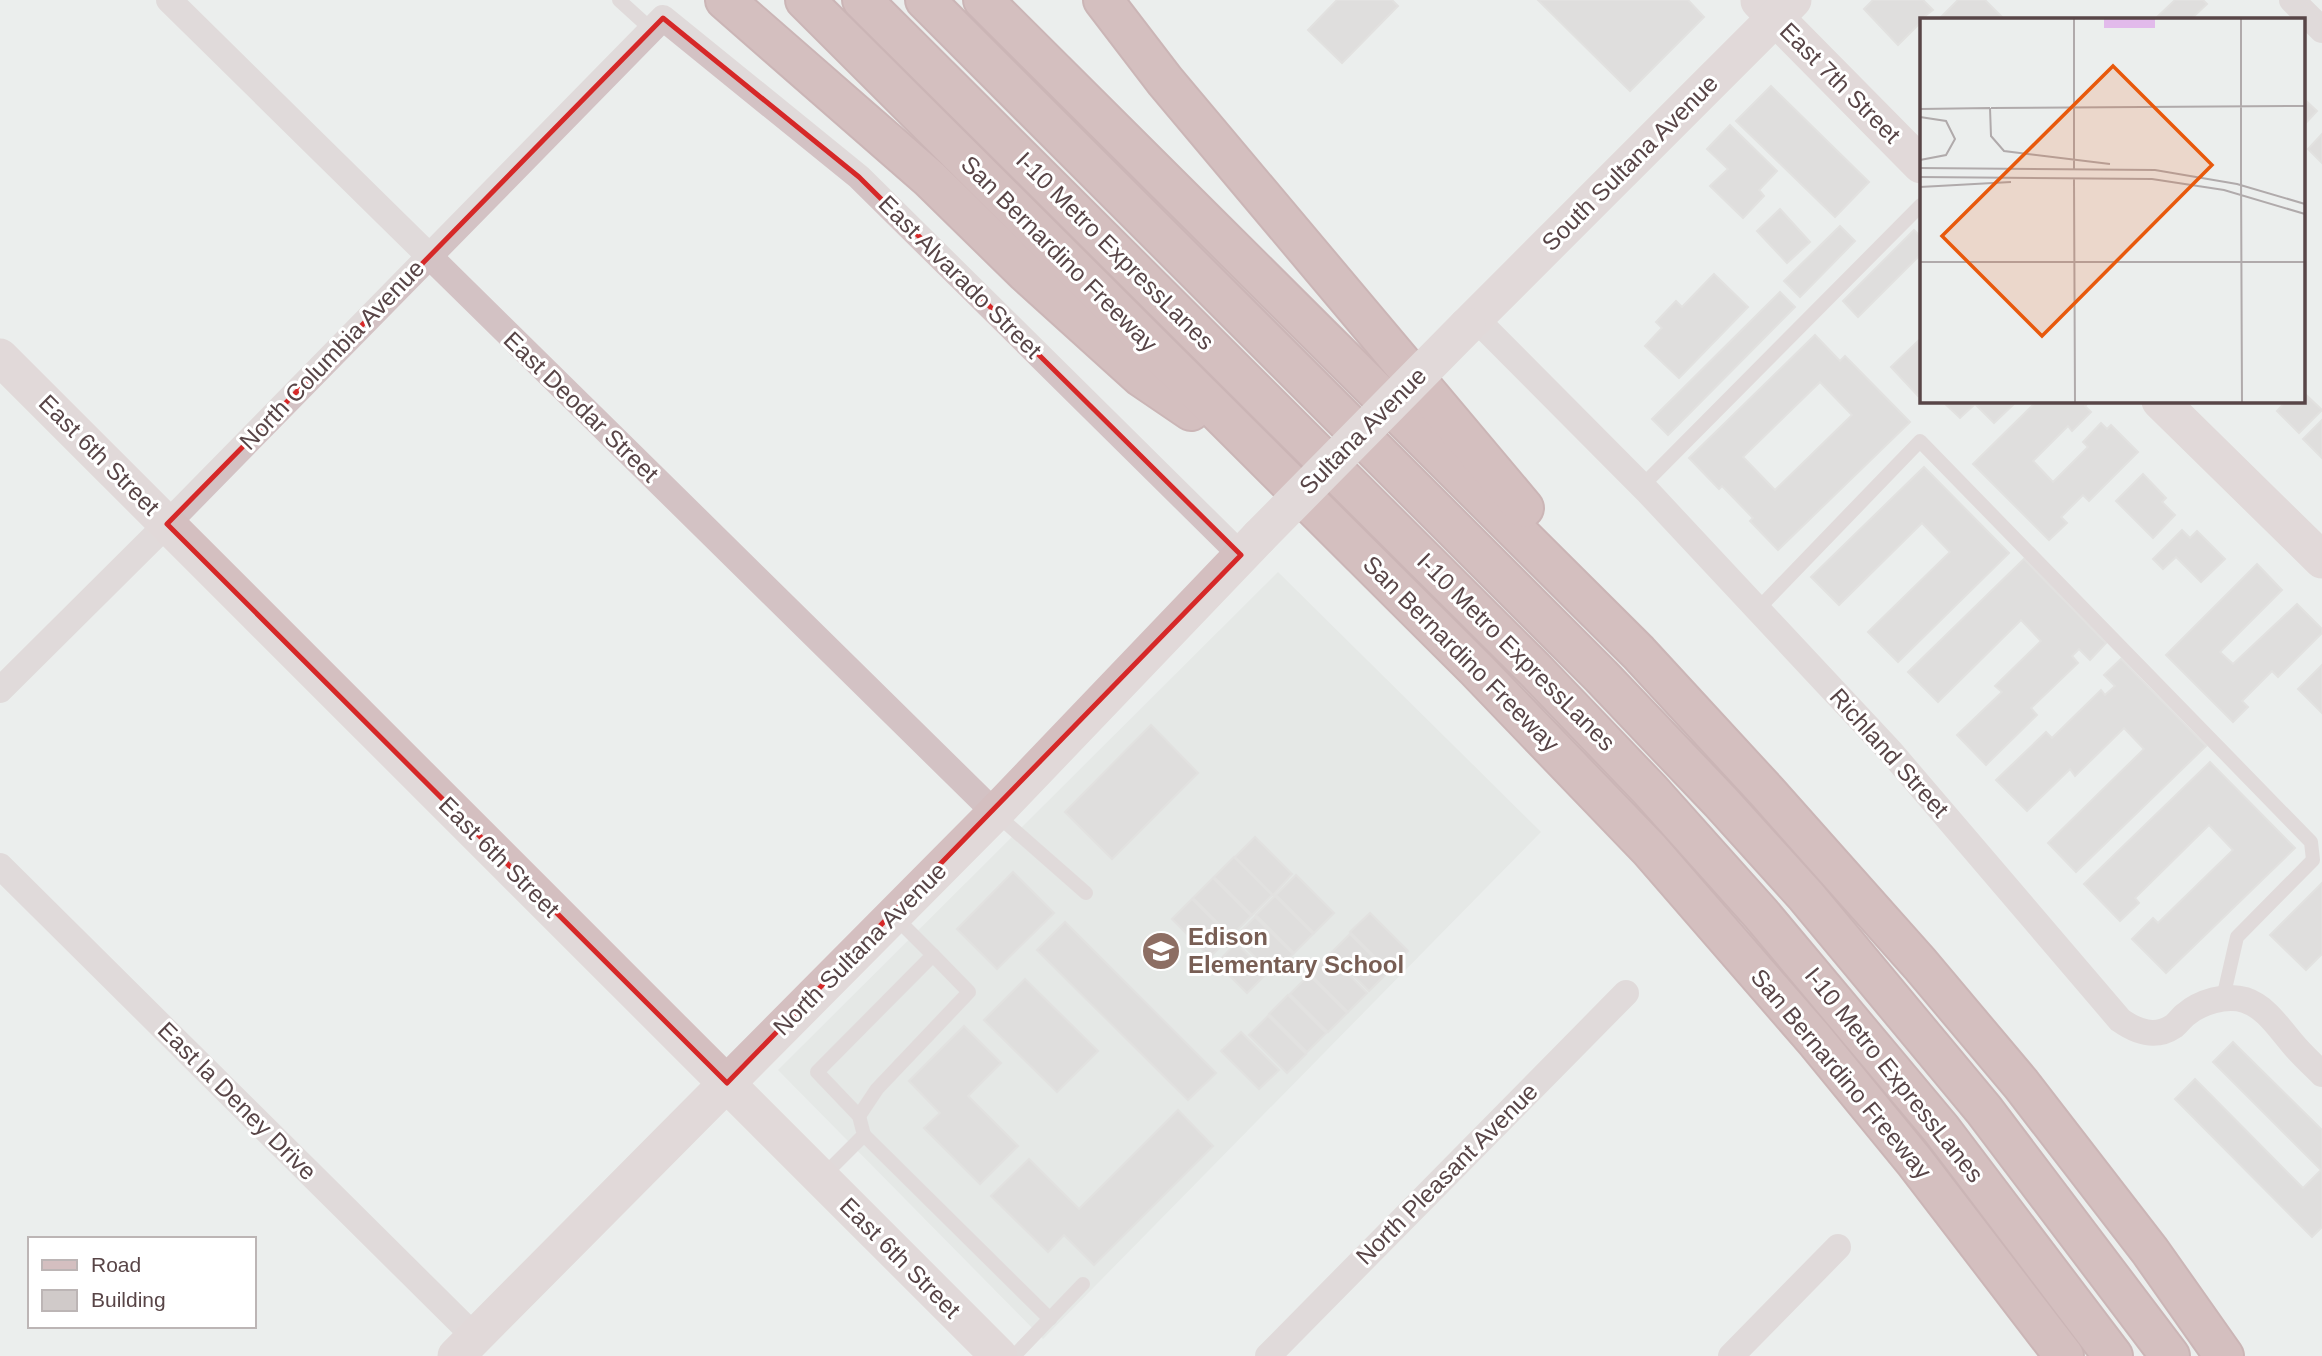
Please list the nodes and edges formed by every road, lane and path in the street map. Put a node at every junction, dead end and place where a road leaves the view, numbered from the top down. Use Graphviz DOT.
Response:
graph roads {
  1 [pos="169,0"];
  2 [pos="619,0"];
  3 [pos="725,0"];
  4 [pos="805,0"];
  5 [pos="862,0"];
  6 [pos="925,0"];
  7 [pos="983,0"];
  8 [pos="1103,0"];
  9 [pos="2292,0"];
  10 [pos="1775,6"];
  11 [pos="657,24"];
  12 [pos="2322,30"];
  13 [pos="1920,164"];
  14 [pos="1920,206"];
  15 [pos="428,257"];
  16 [pos="1471,322"];
  17 [pos="0,357"];
  18 [pos="2161,402"];
  19 [pos="1271,465"];
  20 [pos="1642,486"];
  21 [pos="167,524"];
  22 [pos="1250,546"];
  23 [pos="2322,560"];
  24 [pos="1758,609"];
  25 [pos="1638,652"];
  26 [pos="0,690"];
  27 [pos="995,813"];
  28 [pos="0,866"];
  29 [pos="1086,893"];
  30 [pos="893,915"];
  31 [pos="933,955"];
  32 [pos="1626,993"];
  33 [pos="2223,998"];
  34 [pos="2322,1074"];
  35 [pos="727,1083"];
  36 [pos="859,1116"];
  37 [pos="864,1135"];
  38 [pos="821,1178"];
  39 [pos="1838,1247"];
  40 [pos="1083,1284"];
  41 [pos="1050,1319"];
  42 [pos="465,1347"];
  43 [pos="996,1354"];
  44 [pos="1268,1356"];
  45 [pos="1731,1356"];
  46 [pos="2064,1356"];
  47 [pos="2113,1356"];
  48 [pos="2170,1356"];
  49 [pos="2224,1356"];
  1 -- 15 [label="street, East Deodar Street"];
  2 -- 11 [label="lane"];
  3 -- 19 [label="highway"];
  4 -- 19 [label="highway, San Bernardino Freeway"];
  5 -- 47 [label="highway, I-10 Metro ExpressLanes"];
  6 -- 48 [label="highway, I-10 Metro ExpressLanes"];
  7 -- 25 [label="highway"];
  8 -- 25 [label="highway"];
  9 -- 12 [label="street"];
  10 -- 13 [label="street, East 7th Street"];
  10 -- 16 [label="street, South Sultana Avenue"];
  11 -- 15 [label="street, North Columbia Avenue"];
  11 -- 22 [label="street, East Alvarado Street"];
  14 -- 20 [label="lane"];
  15 -- 21 [label="street, North Columbia Avenue"];
  15 -- 27 [label="street, East Deodar Street"];
  16 -- 20 [label="street, Richland Street"];
  16 -- 22 [label="street, Sultana Avenue, bridge"];
  17 -- 21 [label="street, East 6th Street"];
  18 -- 23 [label="street"];
  19 -- 46 [label="highway, San Bernardino Freeway"];
  20 -- 24 [label="street, Richland Street"];
  21 -- 26 [label="street, North Columbia Avenue"];
  21 -- 35 [label="street, East 6th Street"];
  22 -- 27 [label="street, North Sultana Avenue"];
  24 -- 33 [label="street, Richland Street"];
  24 -- 33 [label="lane"];
  25 -- 49 [label="highway"];
  27 -- 29 [label="lane"];
  27 -- 30 [label="street, North Sultana Avenue"];
  28 -- 42 [label="street, East la Deney Drive"];
  30 -- 31 [label="lane"];
  30 -- 35 [label="street, North Sultana Avenue"];
  31 -- 36 [label="lane"];
  31 -- 36 [label="lane"];
  32 -- 44 [label="street, North Pleasant Avenue"];
  33 -- 34 [label="street"];
  35 -- 38 [label="street, East 6th Street"];
  35 -- 42 [label="street, North Sultana Avenue"];
  36 -- 37 [label="lane"];
  37 -- 38 [label="lane"];
  37 -- 41 [label="lane"];
  38 -- 43 [label="street, East 6th Street"];
  39 -- 45 [label="street"];
  40 -- 41 [label="lane"];
  41 -- 43 [label="lane"];
}
